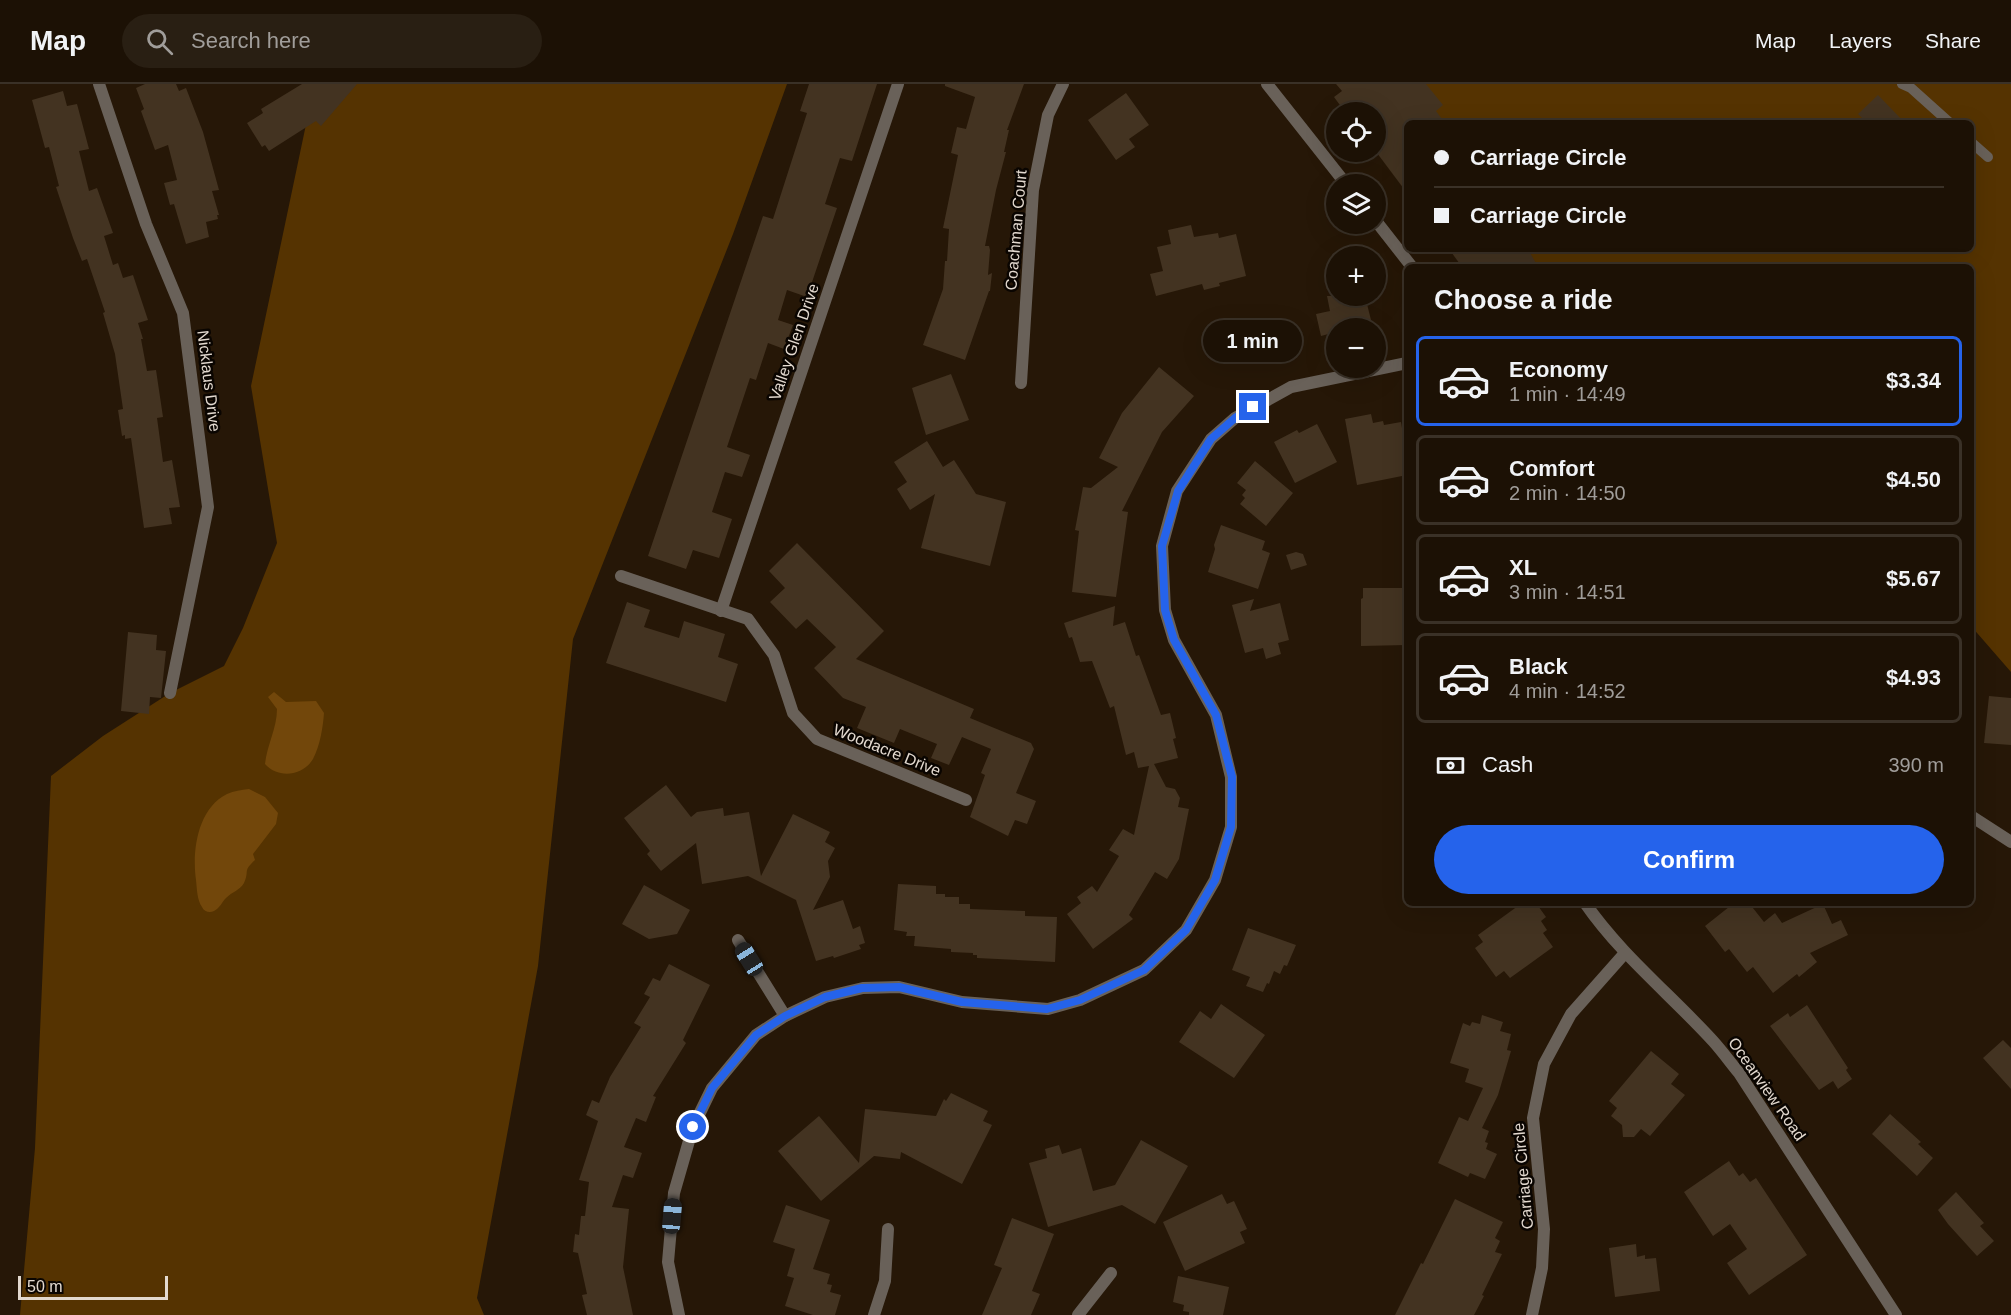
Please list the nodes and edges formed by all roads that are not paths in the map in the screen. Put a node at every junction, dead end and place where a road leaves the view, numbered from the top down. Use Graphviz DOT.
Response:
graph roads {
  1 [pos="99,84"];
  2 [pos="898,84"];
  3 [pos="1063,84"];
  4 [pos="1267,84"];
  5 [pos="1902,84"];
  6 [pos="1947,120"];
  7 [pos="1974,145"];
  8 [pos="1989,158"];
  9 [pos="1338,174"];
  10 [pos="1386,234"];
  11 [pos="1410,264"];
  12 [pos="1404,364"];
  13 [pos="1021,383"];
  14 [pos="621,576"];
  15 [pos="721,611"];
  16 [pos="170,693"];
  17 [pos="966,800"];
  18 [pos="1974,818"];
  19 [pos="2011,842"];
  20 [pos="1587,906"];
  21 [pos="738,940"];
  22 [pos="1626,953"];
  23 [pos="785,1016"];
  24 [pos="888,1229"];
  25 [pos="1112,1273"];
  26 [pos="679,1315"];
  27 [pos="874,1315"];
  28 [pos="1078,1315"];
  29 [pos="1532,1315"];
  30 [pos="1896,1315"];
  1 -- 16 [label="street, Nicklaus Drive"];
  2 -- 15 [label="street, Valley Glen Drive"];
  3 -- 13 [label="street, Coachman Court"];
  4 -- 9 [label="street"];
  5 -- 6 [label="lane"];
  7 -- 8 [label="lane"];
  10 -- 11 [label="street"];
  12 -- 23 [label="street"];
  14 -- 15 [label="street, Woodacre Drive"];
  15 -- 17 [label="street, Woodacre Drive"];
  18 -- 19 [label="street"];
  20 -- 22 [label="street, Oceanview Road"];
  21 -- 23 [label="street"];
  22 -- 29 [label="street, Carriage Circle"];
  22 -- 30 [label="street, Oceanview Road"];
  23 -- 26 [label="street"];
  24 -- 27 [label="street"];
  25 -- 28 [label="street"];
}
